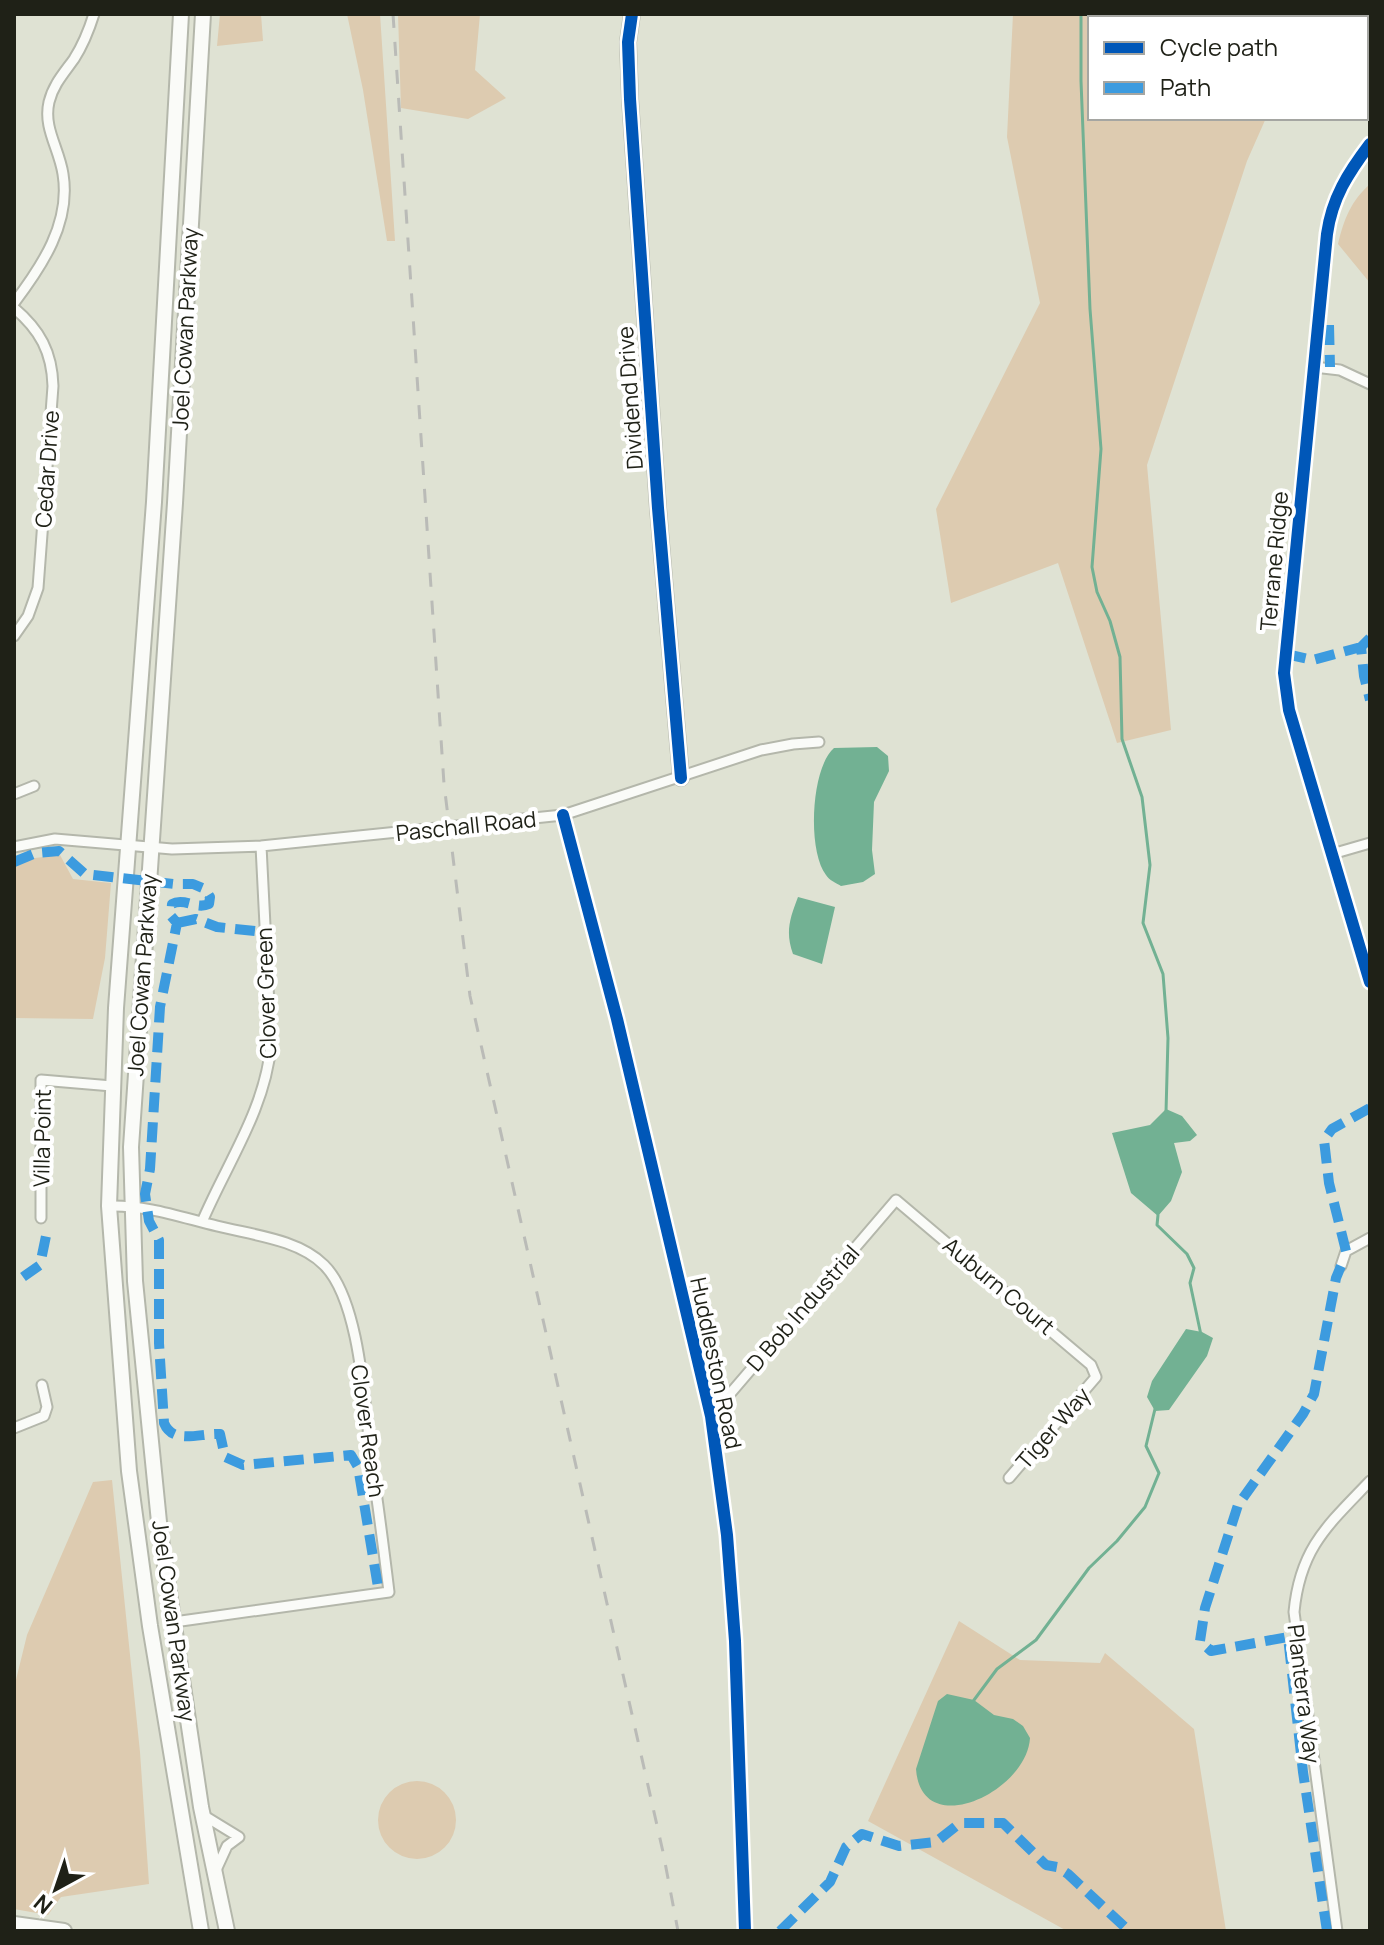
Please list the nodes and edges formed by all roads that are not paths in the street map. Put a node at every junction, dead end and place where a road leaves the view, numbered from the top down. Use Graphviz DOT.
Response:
graph roads {
  1 [pos="94,14"];
  2 [pos="181,14"];
  3 [pos="203,14"];
  4 [pos="632,14"];
  5 [pos="1370,144"];
  6 [pos="14,306"];
  7 [pos="1314,367"];
  8 [pos="1370,384"];
  9 [pos="14,636"];
  10 [pos="819,742"];
  11 [pos="681,778"];
  12 [pos="34,786"];
  13 [pos="14,794"];
  14 [pos="563,815"];
  15 [pos="1370,843"];
  16 [pos="129,845"];
  17 [pos="261,846"];
  18 [pos="14,847"];
  19 [pos="151,847"];
  20 [pos="1332,854"];
  21 [pos="1370,982"];
  22 [pos="112,1086"];
  23 [pos="896,1200"];
  24 [pos="109,1206"];
  25 [pos="140,1206"];
  26 [pos="41,1218"];
  27 [pos="202,1222"];
  28 [pos="1370,1238"];
  29 [pos="1341,1266"];
  30 [pos="1096,1377"];
  31 [pos="42,1385"];
  32 [pos="711,1416"];
  33 [pos="14,1428"];
  34 [pos="1009,1478"];
  35 [pos="1370,1481"];
  36 [pos="174,1622"];
  37 [pos="203,1815"];
  38 [pos="215,1873"];
  39 [pos="14,1924"];
  40 [pos="200,1924"];
  41 [pos="14,1930"];
  42 [pos="25,1931"];
  43 [pos="64,1931"];
  44 [pos="192,1931"];
  45 [pos="227,1931"];
  46 [pos="745,1931"];
  47 [pos="1337,1931"];
  1 -- 6 [label="street"];
  2 -- 16 [label="main road, Joel Cowan Parkway"];
  3 -- 19 [label="main road, Joel Cowan Parkway"];
  4 -- 11 [label="main road, Dividend Drive"];
  5 -- 7 [label="street, Terrane Ridge"];
  6 -- 9 [label="street, Cedar Drive"];
  7 -- 8 [label="street"];
  7 -- 20 [label="street, Terrane Ridge"];
  10 -- 11 [label="street, Paschall Road"];
  11 -- 14 [label="street, Paschall Road"];
  12 -- 13 [label="street"];
  14 -- 17 [label="street, Paschall Road"];
  14 -- 32 [label="street, Huddleston Road"];
  15 -- 20 [label="street"];
  16 -- 18 [label="street, Paschall Road"];
  16 -- 19 [label="street, Paschall Road"];
  16 -- 22 [label="main road, Joel Cowan Parkway"];
  17 -- 19 [label="street, Paschall Road"];
  17 -- 27 [label="street, Clover Green"];
  19 -- 25 [label="main road, Joel Cowan Parkway"];
  20 -- 21 [label="street, Terrane Ridge"];
  22 -- 24 [label="main road, Joel Cowan Parkway"];
  22 -- 26 [label="street, Villa Point"];
  23 -- 30 [label="street, Auburn Court"];
  23 -- 32 [label="street, D Bob Industrial"];
  24 -- 25 [label="street, Clover Reach"];
  24 -- 40 [label="main road, Joel Cowan Parkway"];
  25 -- 27 [label="street, Clover Reach"];
  25 -- 36 [label="main road, Joel Cowan Parkway"];
  27 -- 36 [label="street, Clover Reach"];
  28 -- 29 [label="street"];
  30 -- 34 [label="street, Tiger Way"];
  31 -- 33 [label="street"];
  32 -- 46 [label="street, Huddleston Road"];
  35 -- 47 [label="street, Planterra Way"];
  36 -- 37 [label="main road, Joel Cowan Parkway"];
  37 -- 38 [label="main road, Joel Cowan Parkway"];
  37 -- 38 [label="street"];
  38 -- 45 [label="main road, Joel Cowan Parkway"];
  39 -- 43 [label="main road"];
  40 -- 44 [label="main road"];
  41 -- 42 [label="main road"];
}
